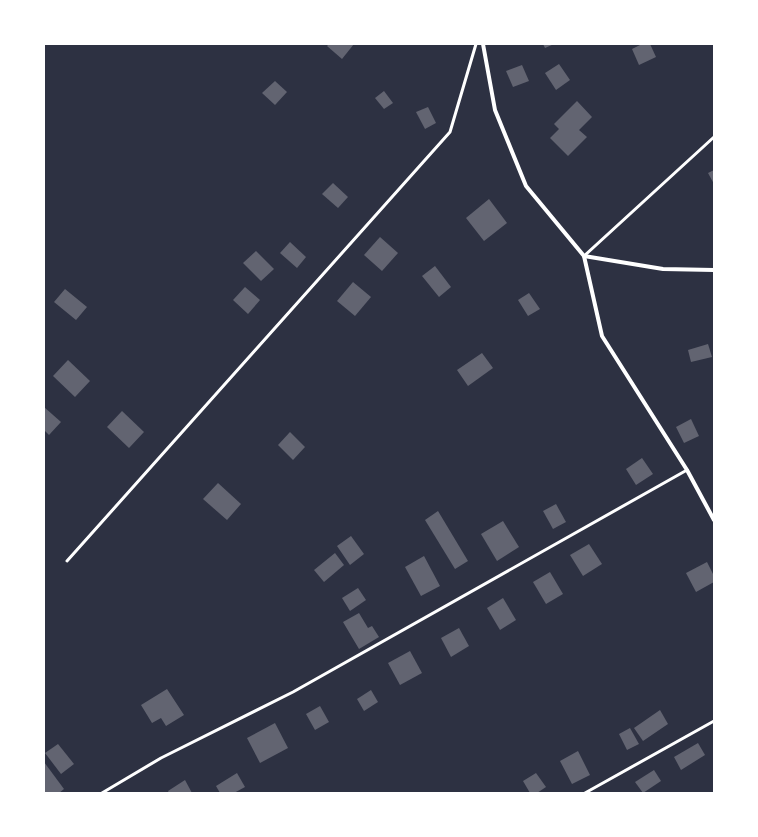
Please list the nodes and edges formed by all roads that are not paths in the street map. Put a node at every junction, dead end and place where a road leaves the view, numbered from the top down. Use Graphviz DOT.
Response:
graph roads {
  1 [pos="476,44"];
  2 [pos="483,44"];
  3 [pos="714,137"];
  4 [pos="584,256"];
  5 [pos="714,270"];
  6 [pos="687,470"];
  7 [pos="714,520"];
  8 [pos="67,561"];
  9 [pos="714,721"];
  10 [pos="102,793"];
  11 [pos="585,793"];
  1 -- 8 [label="lane"];
  2 -- 4 [label="street"];
  3 -- 4 [label="lane"];
  4 -- 5 [label="street"];
  4 -- 6 [label="street"];
  6 -- 7 [label="street"];
  6 -- 10 [label="lane"];
  9 -- 11 [label="lane"];
}
